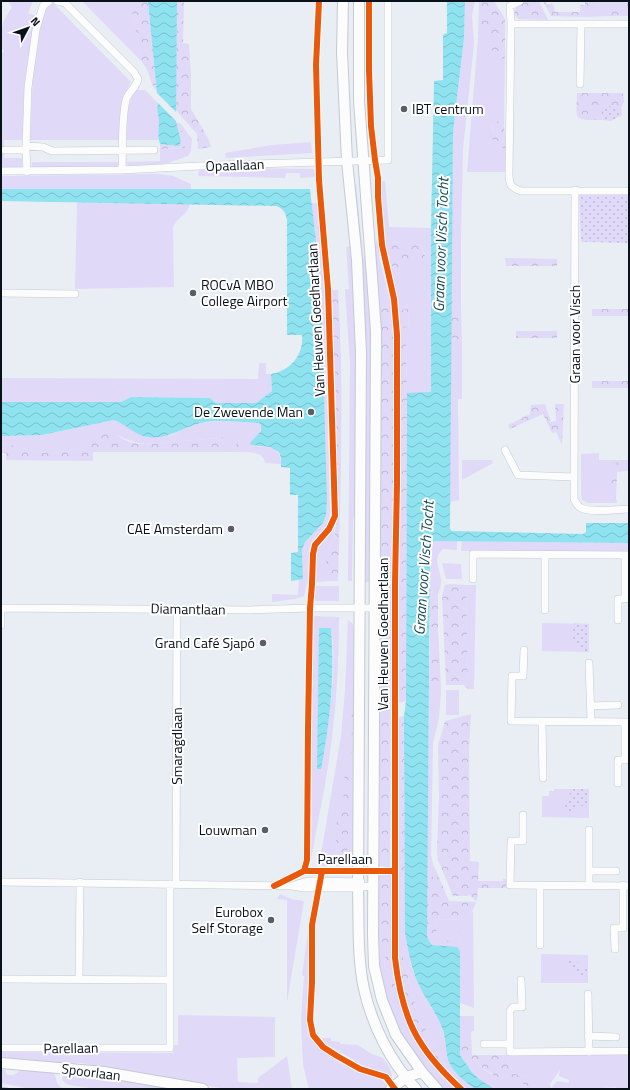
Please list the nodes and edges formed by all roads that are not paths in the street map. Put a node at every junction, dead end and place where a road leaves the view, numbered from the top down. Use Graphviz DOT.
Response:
graph roads {
  1 [pos="50,1"];
  2 [pos="57,1"];
  3 [pos="343,1"];
  4 [pos="359,1"];
  5 [pos="388,1"];
  6 [pos="520,1"];
  7 [pos="511,24"];
  8 [pos="629,24"];
  9 [pos="581,25"];
  10 [pos="580,84"];
  11 [pos="26,148"];
  12 [pos="6,150"];
  13 [pos="154,150"];
  14 [pos="123,151"];
  15 [pos="363,160"];
  16 [pos="347,161"];
  17 [pos="122,170"];
  18 [pos="1,171"];
  19 [pos="27,172"];
  20 [pos="575,190"];
  21 [pos="629,191"];
  22 [pos="1,293"];
  23 [pos="75,294"];
  24 [pos="505,450"];
  25 [pos="574,477"];
  26 [pos="629,509"];
  27 [pos="545,555"];
  28 [pos="627,555"];
  29 [pos="473,579"];
  30 [pos="360,607"];
  31 [pos="1,608"];
  32 [pos="375,608"];
  33 [pos="177,609"];
  34 [pos="545,610"];
  35 [pos="618,620"];
  36 [pos="1,625"];
  37 [pos="524,650"];
  38 [pos="589,663"];
  39 [pos="618,705"];
  40 [pos="591,706"];
  41 [pos="591,720"];
  42 [pos="542,721"];
  43 [pos="627,722"];
  44 [pos="543,778"];
  45 [pos="618,784"];
  46 [pos="523,815"];
  47 [pos="588,830"];
  48 [pos="589,871"];
  49 [pos="616,871"];
  50 [pos="1,882"];
  51 [pos="80,882"];
  52 [pos="173,884"];
  53 [pos="358,885"];
  54 [pos="374,885"];
  55 [pos="540,885"];
  56 [pos="589,885"];
  57 [pos="626,886"];
  58 [pos="540,945"];
  59 [pos="615,949"];
  60 [pos="1,979"];
  61 [pos="79,979"];
  62 [pos="170,980"];
  63 [pos="521,980"];
  64 [pos="588,994"];
  65 [pos="588,1036"];
  66 [pos="616,1036"];
  67 [pos="484,1044"];
  68 [pos="510,1044"];
  69 [pos="1,1048"];
  70 [pos="629,1051"];
  71 [pos="588,1052"];
  72 [pos="1,1063"];
  73 [pos="422,1072"];
  74 [pos="411,1085"];
  75 [pos="203,1089"];
  76 [pos="391,1089"];
  77 [pos="437,1089"];
  1 -- 11 [label="street"];
  2 -- 14 [label="street"];
  3 -- 16 [label="main road, Van Heuven Goedhartlaan"];
  4 -- 15 [label="main road, Van Heuven Goedhartlaan"];
  5 -- 15 [label="street"];
  6 -- 7 [label="street"];
  7 -- 9 [label="street"];
  7 -- 20 [label="street"];
  8 -- 9 [label="street"];
  9 -- 10 [label="street"];
  11 -- 12 [label="street"];
  11 -- 14 [label="street"];
  11 -- 19 [label="street"];
  13 -- 14 [label="street"];
  14 -- 17 [label="street"];
  15 -- 16 [label="street"];
  15 -- 32 [label="main road, Van Heuven Goedhartlaan"];
  16 -- 17 [label="street, Opaallaan"];
  16 -- 30 [label="main road, Van Heuven Goedhartlaan"];
  17 -- 19 [label="street, Opaallaan"];
  18 -- 19 [label="street, Opaallaan"];
  20 -- 21 [label="street"];
  20 -- 25 [label="street, Graan voor Visch"];
  22 -- 23 [label="street"];
  24 -- 25 [label="street"];
  25 -- 26 [label="street, Graan voor Visch"];
  27 -- 28 [label="street"];
  27 -- 29 [label="street"];
  27 -- 34 [label="street"];
  28 -- 35 [label="street"];
  30 -- 32 [label="street, Diamantlaan"];
  30 -- 33 [label="street, Diamantlaan"];
  30 -- 53 [label="main road, Van Heuven Goedhartlaan"];
  31 -- 33 [label="street, Diamantlaan"];
  31 -- 36 [label="street"];
  32 -- 54 [label="main road, Van Heuven Goedhartlaan"];
  33 -- 52 [label="street, Smaragdlaan"];
  37 -- 42 [label="street"];
  38 -- 40 [label="street"];
  39 -- 40 [label="street"];
  40 -- 41 [label="street"];
  41 -- 42 [label="street"];
  41 -- 43 [label="street"];
  42 -- 44 [label="street"];
  43 -- 45 [label="street"];
  46 -- 55 [label="street"];
  47 -- 48 [label="street"];
  48 -- 49 [label="street"];
  48 -- 56 [label="street"];
  50 -- 51 [label="street, Parellaan"];
  51 -- 52 [label="street, Parellaan"];
  51 -- 61 [label="street"];
  52 -- 53 [label="street, Parellaan"];
  52 -- 62 [label="street, Parellaan"];
  53 -- 54 [label="street, Parellaan"];
  53 -- 74 [label="main road, Van Heuven Goedhartlaan"];
  54 -- 73 [label="main road, Van Heuven Goedhartlaan"];
  55 -- 56 [label="street"];
  55 -- 58 [label="street"];
  56 -- 57 [label="street"];
  57 -- 59 [label="street"];
  60 -- 61 [label="street"];
  61 -- 62 [label="street"];
  62 -- 69 [label="street, Parellaan"];
  63 -- 68 [label="street"];
  64 -- 65 [label="street"];
  65 -- 66 [label="street"];
  65 -- 71 [label="street"];
  67 -- 68 [label="street"];
  68 -- 71 [label="street"];
  70 -- 71 [label="street"];
  72 -- 75 [label="main road, Spoorlaan"];
  73 -- 74 [label="main road"];
  73 -- 77 [label="main road, Van Heuven Goedhartlaan"];
  74 -- 76 [label="main road"];
}
